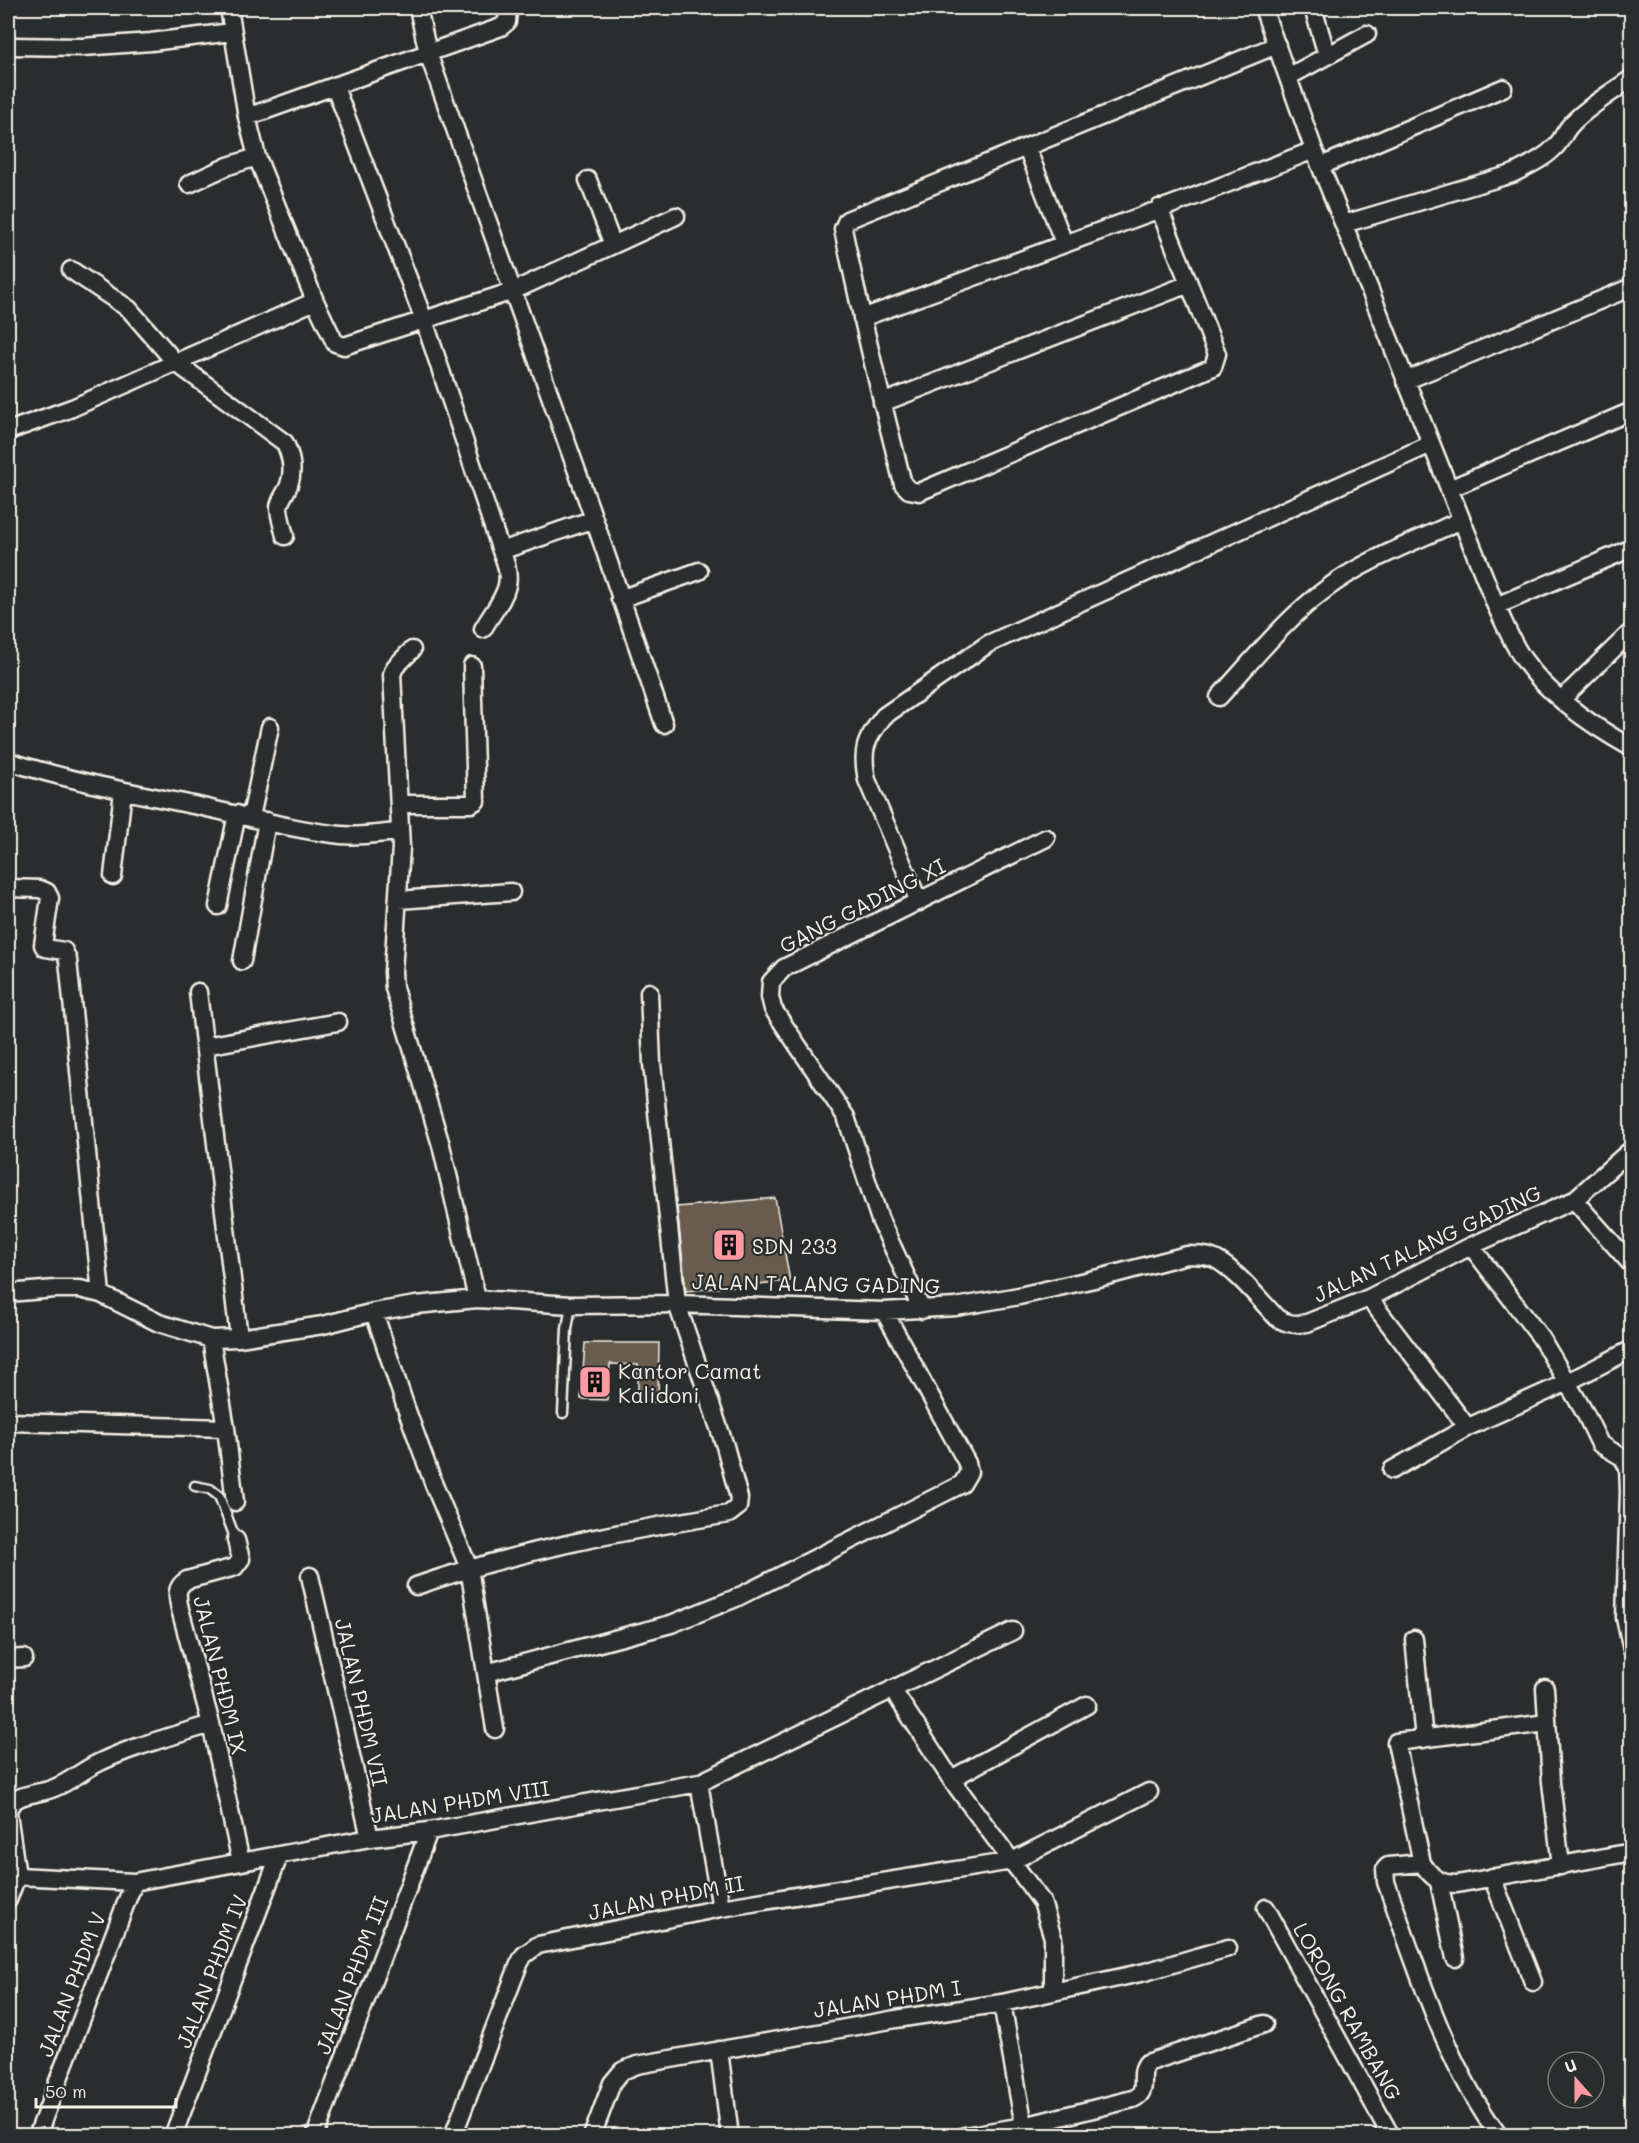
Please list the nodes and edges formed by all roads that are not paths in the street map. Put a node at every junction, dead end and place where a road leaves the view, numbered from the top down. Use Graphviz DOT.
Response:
graph roads {
  1 [pos="229,8"];
  2 [pos="418,8"];
  3 [pos="508,8"];
  4 [pos="1263,8"];
  5 [pos="1313,8"];
  6 [pos="232,32"];
  7 [pos="1367,34"];
  8 [pos="1277,45"];
  9 [pos="8,46"];
  10 [pos="428,53"];
  11 [pos="1327,55"];
  12 [pos="1288,77"];
  13 [pos="1632,78"];
  14 [pos="334,87"];
  15 [pos="1503,88"];
  16 [pos="247,117"];
  17 [pos="1027,148"];
  18 [pos="1314,150"];
  19 [pos="256,157"];
  20 [pos="1321,166"];
  21 [pos="588,180"];
  22 [pos="189,184"];
  23 [pos="1159,208"];
  24 [pos="676,216"];
  25 [pos="1344,224"];
  26 [pos="1064,243"];
  27 [pos="613,245"];
  28 [pos="71,270"];
  29 [pos="1189,284"];
  30 [pos="1632,287"];
  31 [pos="513,291"];
  32 [pos="315,301"];
  33 [pos="862,318"];
  34 [pos="424,320"];
  35 [pos="175,362"];
  36 [pos="1405,381"];
  37 [pos="882,403"];
  38 [pos="1632,411"];
  39 [pos="8,431"];
  40 [pos="1431,444"];
  41 [pos="1449,489"];
  42 [pos="594,519"];
  43 [pos="1461,520"];
  44 [pos="285,536"];
  45 [pos="1632,548"];
  46 [pos="501,551"];
  47 [pos="699,571"];
  48 [pos="620,599"];
  49 [pos="1496,606"];
  50 [pos="483,629"];
  51 [pos="1632,631"];
  52 [pos="412,650"];
  53 [pos="472,666"];
  54 [pos="1219,698"];
  55 [pos="1562,699"];
  56 [pos="664,724"];
  57 [pos="270,727"];
  58 [pos="1632,748"];
  59 [pos="8,761"];
  60 [pos="123,791"];
  61 [pos="399,804"];
  62 [pos="252,817"];
  63 [pos="400,832"];
  64 [pos="1046,838"];
  65 [pos="113,876"];
  66 [pos="8,888"];
  67 [pos="511,892"];
  68 [pos="398,900"];
  69 [pos="919,902"];
  70 [pos="218,906"];
  71 [pos="242,961"];
  72 [pos="198,992"];
  73 [pos="649,992"];
  74 [pos="338,1022"];
  75 [pos="205,1046"];
  76 [pos="1632,1149"];
  77 [pos="1574,1200"];
  78 [pos="1471,1246"];
  79 [pos="1632,1265"];
  80 [pos="8,1293"];
  81 [pos="101,1294"];
  82 [pos="1368,1298"];
  83 [pos="477,1299"];
  84 [pos="677,1304"];
  85 [pos="571,1305"];
  86 [pos="922,1310"];
  87 [pos="884,1311"];
  88 [pos="374,1312"];
  89 [pos="238,1338"];
  90 [pos="211,1339"];
  91 [pos="1632,1349"];
  92 [pos="1568,1382"];
  93 [pos="563,1413"];
  94 [pos="8,1422"];
  95 [pos="226,1428"];
  96 [pos="1466,1428"];
  97 [pos="1392,1470"];
  98 [pos="195,1486"];
  99 [pos="235,1502"];
  100 [pos="236,1540"];
  101 [pos="469,1568"];
  102 [pos="310,1576"];
  103 [pos="416,1586"];
  104 [pos="1013,1631"];
  105 [pos="1414,1639"];
  106 [pos="1632,1650"];
  107 [pos="486,1673"];
  108 [pos="1545,1688"];
  109 [pos="892,1689"];
  110 [pos="1087,1705"];
  111 [pos="1547,1723"];
  112 [pos="211,1725"];
  113 [pos="495,1730"];
  114 [pos="1424,1739"];
  115 [pos="951,1779"];
  116 [pos="699,1783"];
  117 [pos="1149,1792"];
  118 [pos="8,1812"];
  119 [pos="429,1831"];
  120 [pos="370,1838"];
  121 [pos="1632,1852"];
  122 [pos="279,1856"];
  123 [pos="1012,1861"];
  124 [pos="241,1862"];
  125 [pos="1422,1863"];
  126 [pos="1561,1866"];
  127 [pos="17,1876"];
  128 [pos="1492,1877"];
  129 [pos="134,1882"];
  130 [pos="1439,1882"];
  131 [pos="8,1900"];
  132 [pos="721,1908"];
  133 [pos="1266,1908"];
  134 [pos="1228,1948"];
  135 [pos="1455,1958"];
  136 [pos="1533,1982"];
  137 [pos="1053,1991"];
  138 [pos="1002,2002"];
  139 [pos="1264,2024"];
  140 [pos="719,2050"];
  141 [pos="1024,2126"];
  142 [pos="36,2136"];
  143 [pos="173,2136"];
  144 [pos="315,2136"];
  145 [pos="453,2136"];
  146 [pos="592,2136"];
  147 [pos="730,2136"];
  148 [pos="964,2136"];
  149 [pos="1391,2136"];
  150 [pos="1499,2136"];
  1 -- 6 [label="street"];
  2 -- 10 [label="street"];
  3 -- 10 [label="street"];
  4 -- 8 [label="street"];
  5 -- 11 [label="street"];
  6 -- 9 [label="street"];
  6 -- 16 [label="street"];
  7 -- 11 [label="street"];
  8 -- 12 [label="street"];
  8 -- 17 [label="street"];
  10 -- 14 [label="street"];
  10 -- 31 [label="street"];
  11 -- 12 [label="street"];
  12 -- 18 [label="street"];
  13 -- 25 [label="street"];
  14 -- 16 [label="street"];
  14 -- 34 [label="street"];
  15 -- 20 [label="street"];
  16 -- 19 [label="street"];
  17 -- 26 [label="street"];
  17 -- 33 [label="street"];
  18 -- 20 [label="street"];
  18 -- 23 [label="street"];
  19 -- 22 [label="street"];
  19 -- 32 [label="street"];
  20 -- 25 [label="street"];
  21 -- 27 [label="street"];
  23 -- 26 [label="street"];
  23 -- 29 [label="street"];
  24 -- 27 [label="street"];
  25 -- 36 [label="street"];
  26 -- 33 [label="street"];
  27 -- 31 [label="street"];
  28 -- 35 [label="street"];
  29 -- 37 [label="street"];
  29 -- 37 [label="street"];
  30 -- 36 [label="street"];
  31 -- 34 [label="street"];
  31 -- 42 [label="street"];
  32 -- 34 [label="street"];
  32 -- 35 [label="street"];
  33 -- 37 [label="street"];
  34 -- 46 [label="street"];
  35 -- 39 [label="street"];
  35 -- 44 [label="street"];
  36 -- 40 [label="street"];
  38 -- 41 [label="street"];
  40 -- 41 [label="street"];
  40 -- 69 [label="street"];
  41 -- 43 [label="street"];
  42 -- 46 [label="street"];
  42 -- 48 [label="street"];
  43 -- 49 [label="street"];
  43 -- 54 [label="street"];
  45 -- 49 [label="street"];
  46 -- 50 [label="street"];
  47 -- 48 [label="street"];
  48 -- 56 [label="street"];
  49 -- 55 [label="street"];
  51 -- 55 [label="street"];
  52 -- 61 [label="street"];
  53 -- 61 [label="street"];
  55 -- 58 [label="street"];
  57 -- 62 [label="street"];
  59 -- 60 [label="street"];
  60 -- 62 [label="street"];
  60 -- 65 [label="street"];
  61 -- 63 [label="street"];
  62 -- 63 [label="street"];
  62 -- 70 [label="street"];
  62 -- 71 [label="street"];
  63 -- 68 [label="street"];
  64 -- 69 [label="street, GANG GADING XI"];
  66 -- 81 [label="street"];
  67 -- 68 [label="street"];
  68 -- 83 [label="street"];
  69 -- 86 [label="street, GANG GADING XI"];
  72 -- 75 [label="street"];
  73 -- 84 [label="street"];
  74 -- 75 [label="street"];
  75 -- 89 [label="street"];
  76 -- 77 [label="street, JALAN TALANG GADING"];
  77 -- 78 [label="street, JALAN TALANG GADING"];
  77 -- 79 [label="street"];
  78 -- 82 [label="street, JALAN TALANG GADING"];
  78 -- 92 [label="street"];
  80 -- 81 [label="street, JALAN TALANG GADING"];
  81 -- 90 [label="street, JALAN TALANG GADING"];
  82 -- 86 [label="street, JALAN TALANG GADING"];
  82 -- 96 [label="street"];
  83 -- 85 [label="street, JALAN TALANG GADING"];
  83 -- 88 [label="street, JALAN TALANG GADING"];
  84 -- 85 [label="street, JALAN TALANG GADING"];
  84 -- 87 [label="street, JALAN TALANG GADING"];
  84 -- 101 [label="street"];
  85 -- 93 [label="lane"];
  86 -- 87 [label="street, JALAN TALANG GADING"];
  87 -- 107 [label="street"];
  88 -- 89 [label="street, JALAN TALANG GADING"];
  88 -- 101 [label="street"];
  89 -- 90 [label="street, JALAN TALANG GADING"];
  90 -- 95 [label="street"];
  91 -- 92 [label="street"];
  92 -- 96 [label="street"];
  92 -- 106 [label="street"];
  94 -- 95 [label="street"];
  95 -- 99 [label="street"];
  96 -- 97 [label="street"];
  98 -- 100 [label="lane"];
  100 -- 112 [label="street, JALAN PHDM IX"];
  101 -- 103 [label="street"];
  101 -- 107 [label="street"];
  102 -- 120 [label="street, JALAN PHDM VII"];
  104 -- 109 [label="street, JALAN PHDM VIII"];
  105 -- 114 [label="street"];
  107 -- 113 [label="street"];
  108 -- 111 [label="street"];
  109 -- 115 [label="street"];
  109 -- 116 [label="street, JALAN PHDM VIII"];
  110 -- 115 [label="street"];
  111 -- 114 [label="street"];
  111 -- 126 [label="street"];
  112 -- 118 [label="street"];
  112 -- 124 [label="street, JALAN PHDM IX"];
  114 -- 125 [label="street"];
  115 -- 123 [label="street"];
  116 -- 119 [label="street, JALAN PHDM VIII"];
  116 -- 132 [label="street"];
  117 -- 123 [label="street, JALAN PHDM II"];
  118 -- 127 [label="street"];
  119 -- 120 [label="street, JALAN PHDM VIII"];
  119 -- 144 [label="street, JALAN PHDM III"];
  120 -- 122 [label="street, JALAN PHDM VIII"];
  121 -- 126 [label="street"];
  122 -- 124 [label="street, JALAN PHDM VIII"];
  122 -- 143 [label="street, JALAN PHDM IV"];
  123 -- 132 [label="street, JALAN PHDM II"];
  123 -- 137 [label="street"];
  124 -- 129 [label="street, JALAN PHDM VIII"];
  125 -- 130 [label="street"];
  125 -- 150 [label="street"];
  126 -- 128 [label="street"];
  127 -- 129 [label="street, JALAN PHDM VIII"];
  127 -- 131 [label="street"];
  128 -- 130 [label="street"];
  128 -- 136 [label="street"];
  129 -- 142 [label="street, JALAN PHDM V"];
  130 -- 135 [label="street"];
  132 -- 145 [label="street, JALAN PHDM II"];
  133 -- 149 [label="street, LORONG RAMBANG"];
  134 -- 137 [label="street, JALAN PHDM I"];
  137 -- 138 [label="street, JALAN PHDM I"];
  138 -- 140 [label="street, JALAN PHDM I"];
  138 -- 141 [label="street"];
  139 -- 141 [label="street"];
  140 -- 146 [label="street, JALAN PHDM I"];
  140 -- 147 [label="street"];
  141 -- 148 [label="street"];
}
